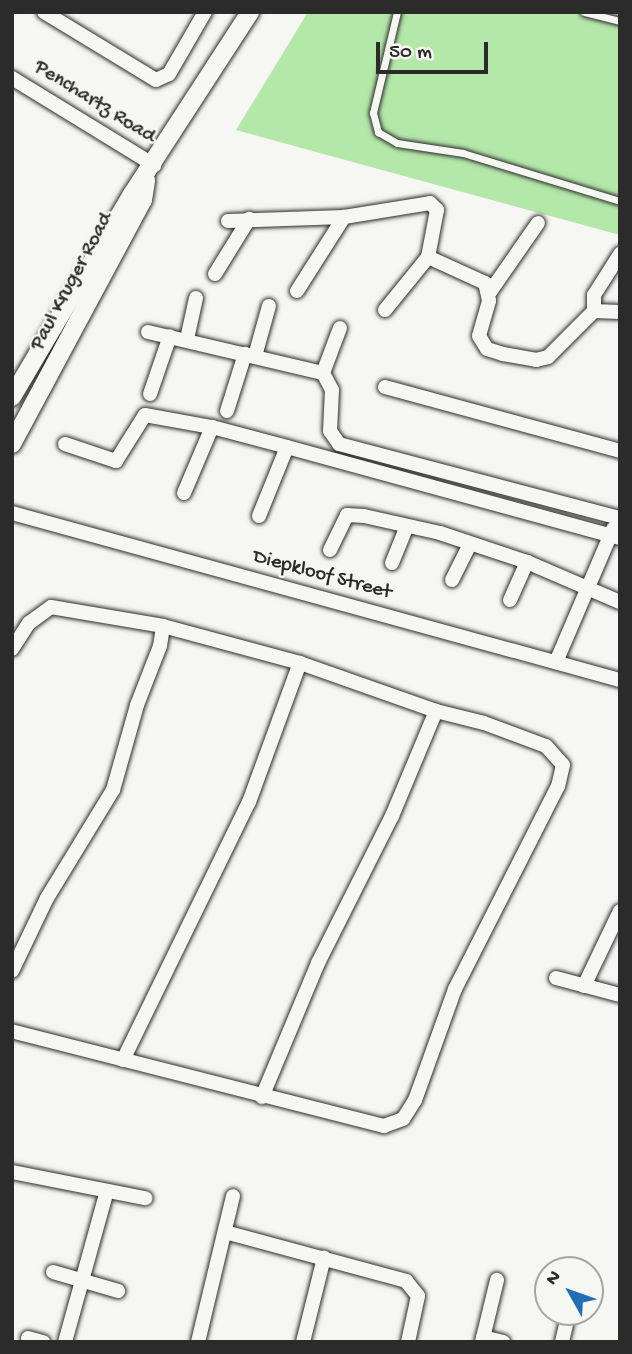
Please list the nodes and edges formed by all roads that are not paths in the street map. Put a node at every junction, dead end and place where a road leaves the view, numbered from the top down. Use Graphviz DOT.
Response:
graph roads {
  1 [pos="44,12"];
  2 [pos="205,12"];
  3 [pos="250,12"];
  4 [pos="397,12"];
  5 [pos="584,12"];
  6 [pos="620,21"];
  7 [pos="12,78"];
  8 [pos="150,171"];
  9 [pos="620,201"];
  10 [pos="344,217"];
  11 [pos="249,219"];
  12 [pos="228,221"];
  13 [pos="538,223"];
  14 [pos="620,254"];
  15 [pos="428,257"];
  16 [pos="215,274"];
  17 [pos="297,291"];
  18 [pos="490,292"];
  19 [pos="197,298"];
  20 [pos="269,306"];
  21 [pos="385,310"];
  22 [pos="594,311"];
  23 [pos="620,312"];
  24 [pos="340,328"];
  25 [pos="148,332"];
  26 [pos="170,336"];
  27 [pos="187,339"];
  28 [pos="250,355"];
  29 [pos="323,373"];
  30 [pos="385,387"];
  31 [pos="150,394"];
  32 [pos="12,397"];
  33 [pos="227,411"];
  34 [pos="212,427"];
  35 [pos="12,444"];
  36 [pos="65,444"];
  37 [pos="287,447"];
  38 [pos="620,451"];
  39 [pos="184,493"];
  40 [pos="12,513"];
  41 [pos="259,516"];
  42 [pos="619,516"];
  43 [pos="407,526"];
  44 [pos="615,537"];
  45 [pos="470,544"];
  46 [pos="330,550"];
  47 [pos="527,562"];
  48 [pos="391,563"];
  49 [pos="452,580"];
  50 [pos="587,586"];
  51 [pos="510,600"];
  52 [pos="620,602"];
  53 [pos="163,626"];
  54 [pos="12,649"];
  55 [pos="556,662"];
  56 [pos="300,663"];
  57 [pos="620,680"];
  58 [pos="436,711"];
  59 [pos="620,911"];
  60 [pos="17,946"];
  61 [pos="12,971"];
  62 [pos="556,978"];
  63 [pos="584,986"];
  64 [pos="620,995"];
  65 [pos="12,1031"];
  66 [pos="123,1060"];
  67 [pos="262,1097"];
  68 [pos="12,1172"];
  69 [pos="107,1194"];
  70 [pos="233,1196"];
  71 [pos="145,1198"];
  72 [pos="225,1233"];
  73 [pos="324,1258"];
  74 [pos="53,1272"];
  75 [pos="83,1280"];
  76 [pos="498,1280"];
  77 [pos="118,1291"];
  78 [pos="28,1338"];
  79 [pos="483,1339"];
  80 [pos="43,1342"];
  81 [pos="65,1342"];
  82 [pos="198,1342"];
  83 [pos="303,1342"];
  84 [pos="408,1342"];
  85 [pos="503,1342"];
  1 -- 2 [label="street"];
  3 -- 8 [label="street, Paul Kruger Road"];
  4 -- 9 [label="lane"];
  5 -- 6 [label="lane"];
  7 -- 8 [label="street, Penchartz Road"];
  8 -- 32 [label="street, Paul Kruger Road"];
  8 -- 35 [label="street, Paul Kruger Road"];
  10 -- 11 [label="street"];
  10 -- 15 [label="street"];
  10 -- 17 [label="street"];
  11 -- 12 [label="street"];
  11 -- 16 [label="street"];
  13 -- 18 [label="street"];
  14 -- 22 [label="street"];
  15 -- 18 [label="street"];
  15 -- 21 [label="street"];
  18 -- 22 [label="street"];
  19 -- 27 [label="street"];
  20 -- 28 [label="street"];
  22 -- 23 [label="street"];
  24 -- 29 [label="street"];
  25 -- 26 [label="street"];
  26 -- 27 [label="street"];
  26 -- 31 [label="street"];
  27 -- 28 [label="street"];
  28 -- 29 [label="street"];
  28 -- 33 [label="street"];
  29 -- 42 [label="street"];
  30 -- 38 [label="street"];
  34 -- 36 [label="street"];
  34 -- 37 [label="street"];
  34 -- 39 [label="street"];
  37 -- 41 [label="street"];
  37 -- 44 [label="street"];
  40 -- 55 [label="street, Diepkloof Street"];
  42 -- 44 [label="street"];
  43 -- 45 [label="street"];
  43 -- 46 [label="street"];
  43 -- 48 [label="street"];
  44 -- 50 [label="street"];
  45 -- 47 [label="street"];
  45 -- 49 [label="street"];
  47 -- 50 [label="street"];
  47 -- 51 [label="street"];
  50 -- 52 [label="street"];
  50 -- 55 [label="street"];
  53 -- 54 [label="street"];
  53 -- 56 [label="street"];
  53 -- 60 [label="street"];
  55 -- 57 [label="street, Diepkloof Street"];
  56 -- 58 [label="street"];
  56 -- 66 [label="street"];
  58 -- 67 [label="street"];
  58 -- 67 [label="street"];
  59 -- 63 [label="street"];
  60 -- 61 [label="street"];
  62 -- 63 [label="street"];
  63 -- 64 [label="street"];
  65 -- 66 [label="street"];
  66 -- 67 [label="street"];
  68 -- 69 [label="street"];
  69 -- 71 [label="street"];
  69 -- 75 [label="street"];
  70 -- 72 [label="street"];
  72 -- 73 [label="street"];
  72 -- 82 [label="street"];
  73 -- 83 [label="street"];
  73 -- 84 [label="street"];
  74 -- 75 [label="street"];
  75 -- 77 [label="street"];
  75 -- 81 [label="street"];
  76 -- 79 [label="street"];
  78 -- 80 [label="street"];
  79 -- 85 [label="street"];
}
